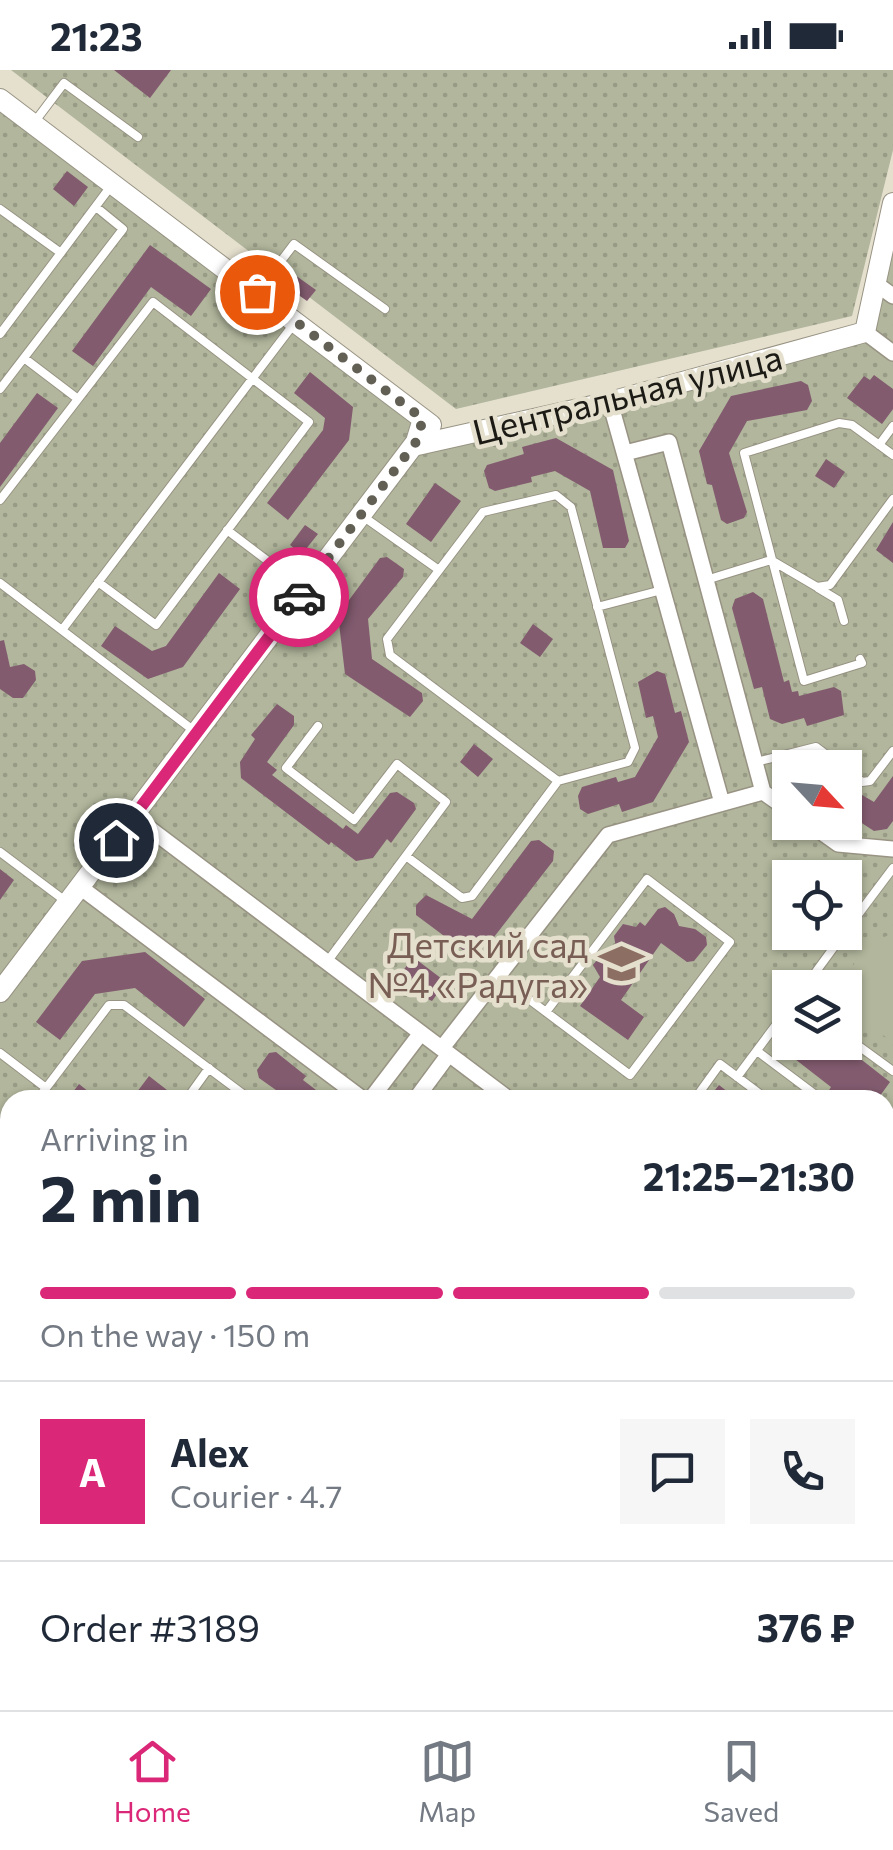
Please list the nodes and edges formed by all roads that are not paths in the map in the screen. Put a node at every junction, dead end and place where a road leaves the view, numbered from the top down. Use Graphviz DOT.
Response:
graph roads {
  1 [pos="0,99"];
  2 [pos="33,124"];
  3 [pos="138,137"];
  4 [pos="113,184"];
  5 [pos="893,203"];
  6 [pos="96,207"];
  7 [pos="0,208"];
  8 [pos="61,253"];
  9 [pos="875,283"];
  10 [pos="257,292"];
  11 [pos="893,296"];
  12 [pos="385,310"];
  13 [pos="296,322"];
  14 [pos="865,332"];
  15 [pos="0,334"];
  16 [pos="893,353"];
  17 [pos="24,358"];
  18 [pos="253,378"];
  19 [pos="0,389"];
  20 [pos="78,398"];
  21 [pos="610,402"];
  22 [pos="423,419"];
  23 [pos="893,426"];
  24 [pos="448,438"];
  25 [pos="879,445"];
  26 [pos="413,446"];
  27 [pos="624,453"];
  28 [pos="893,455"];
  29 [pos="893,499"];
  30 [pos="0,500"];
  31 [pos="361,515"];
  32 [pos="227,530"];
  33 [pos="771,560"];
  34 [pos="439,570"];
  35 [pos="706,580"];
  36 [pos="98,582"];
  37 [pos="0,583"];
  38 [pos="817,587"];
  39 [pos="305,589"];
  40 [pos="662,590"];
  41 [pos="598,607"];
  42 [pos="844,622"];
  43 [pos="62,630"];
  44 [pos="860,659"];
  45 [pos="318,726"];
  46 [pos="197,732"];
  47 [pos="893,751"];
  48 [pos="772,758"];
  49 [pos="756,762"];
  50 [pos="558,782"];
  51 [pos="862,782"];
  52 [pos="763,792"];
  53 [pos="772,798"];
  54 [pos="722,803"];
  55 [pos="134,816"];
  56 [pos="832,840"];
  57 [pos="893,849"];
  58 [pos="0,852"];
  59 [pos="406,856"];
  60 [pos="893,868"];
  61 [pos="74,895"];
  62 [pos="862,909"];
  63 [pos="327,962"];
  64 [pos="498,976"];
  65 [pos="0,992"];
  66 [pos="546,1012"];
  67 [pos="772,1030"];
  68 [pos="421,1033"];
  69 [pos="862,1048"];
  70 [pos="446,1051"];
  71 [pos="756,1052"];
  72 [pos="0,1054"];
  73 [pos="209,1068"];
  74 [pos="893,1071"];
  75 [pos="737,1077"];
  76 [pos="46,1088"];
  77 [pos="193,1090"];
  78 [pos="238,1090"];
  79 [pos="353,1090"];
  80 [pos="375,1090"];
  81 [pos="421,1090"];
  82 [pos="497,1090"];
  83 [pos="701,1090"];
  84 [pos="755,1090"];
  85 [pos="809,1090"];
  1 -- 2 [label="street"];
  2 -- 3 [label="lane"];
  2 -- 4 [label="street"];
  4 -- 6 [label="lane"];
  4 -- 10 [label="street"];
  5 -- 9 [label="street"];
  6 -- 8 [label="lane"];
  6 -- 17 [label="lane"];
  7 -- 8 [label="lane"];
  8 -- 15 [label="lane"];
  9 -- 11 [label="street"];
  9 -- 14 [label="street"];
  10 -- 12 [label="lane"];
  10 -- 13 [label="street"];
  13 -- 18 [label="lane"];
  13 -- 22 [label="street"];
  14 -- 16 [label="street"];
  14 -- 21 [label="street, Центральная улица"];
  17 -- 19 [label="lane"];
  17 -- 20 [label="lane"];
  18 -- 20 [label="lane"];
  18 -- 32 [label="lane"];
  18 -- 36 [label="lane"];
  20 -- 30 [label="lane"];
  21 -- 24 [label="street, Центральная улица"];
  21 -- 27 [label="street"];
  22 -- 24 [label="street"];
  22 -- 26 [label="street"];
  23 -- 25 [label="lane"];
  24 -- 26 [label="street, Центральная улица"];
  25 -- 28 [label="lane"];
  25 -- 33 [label="lane"];
  26 -- 31 [label="street"];
  27 -- 35 [label="street"];
  27 -- 40 [label="street"];
  29 -- 38 [label="lane"];
  31 -- 34 [label="lane"];
  31 -- 39 [label="street"];
  32 -- 36 [label="lane"];
  32 -- 39 [label="lane"];
  33 -- 35 [label="lane"];
  33 -- 38 [label="lane"];
  33 -- 44 [label="lane"];
  34 -- 41 [label="lane"];
  34 -- 50 [label="lane"];
  35 -- 49 [label="street"];
  36 -- 43 [label="lane"];
  37 -- 43 [label="lane"];
  38 -- 42 [label="lane"];
  39 -- 46 [label="street"];
  40 -- 41 [label="lane"];
  40 -- 54 [label="street"];
  41 -- 50 [label="lane"];
  43 -- 46 [label="lane"];
  45 -- 59 [label="lane"];
  46 -- 55 [label="street"];
  47 -- 51 [label="lane"];
  48 -- 49 [label="lane"];
  49 -- 52 [label="street"];
  50 -- 59 [label="lane"];
  52 -- 53 [label="street"];
  52 -- 54 [label="street"];
  54 -- 64 [label="street"];
  55 -- 61 [label="street"];
  55 -- 63 [label="street"];
  56 -- 57 [label="street"];
  58 -- 61 [label="lane"];
  59 -- 63 [label="lane"];
  60 -- 62 [label="lane"];
  61 -- 65 [label="street"];
  61 -- 79 [label="street"];
  63 -- 68 [label="street"];
  64 -- 66 [label="lane"];
  64 -- 70 [label="street"];
  66 -- 66 [label="lane"];
  67 -- 71 [label="lane"];
  68 -- 70 [label="street"];
  68 -- 80 [label="street"];
  69 -- 74 [label="lane"];
  70 -- 81 [label="street"];
  70 -- 82 [label="street"];
  71 -- 75 [label="lane"];
  71 -- 85 [label="lane"];
  72 -- 76 [label="lane"];
  73 -- 76 [label="lane"];
  73 -- 77 [label="lane"];
  73 -- 78 [label="lane"];
  75 -- 83 [label="lane"];
  75 -- 84 [label="lane"];
}
